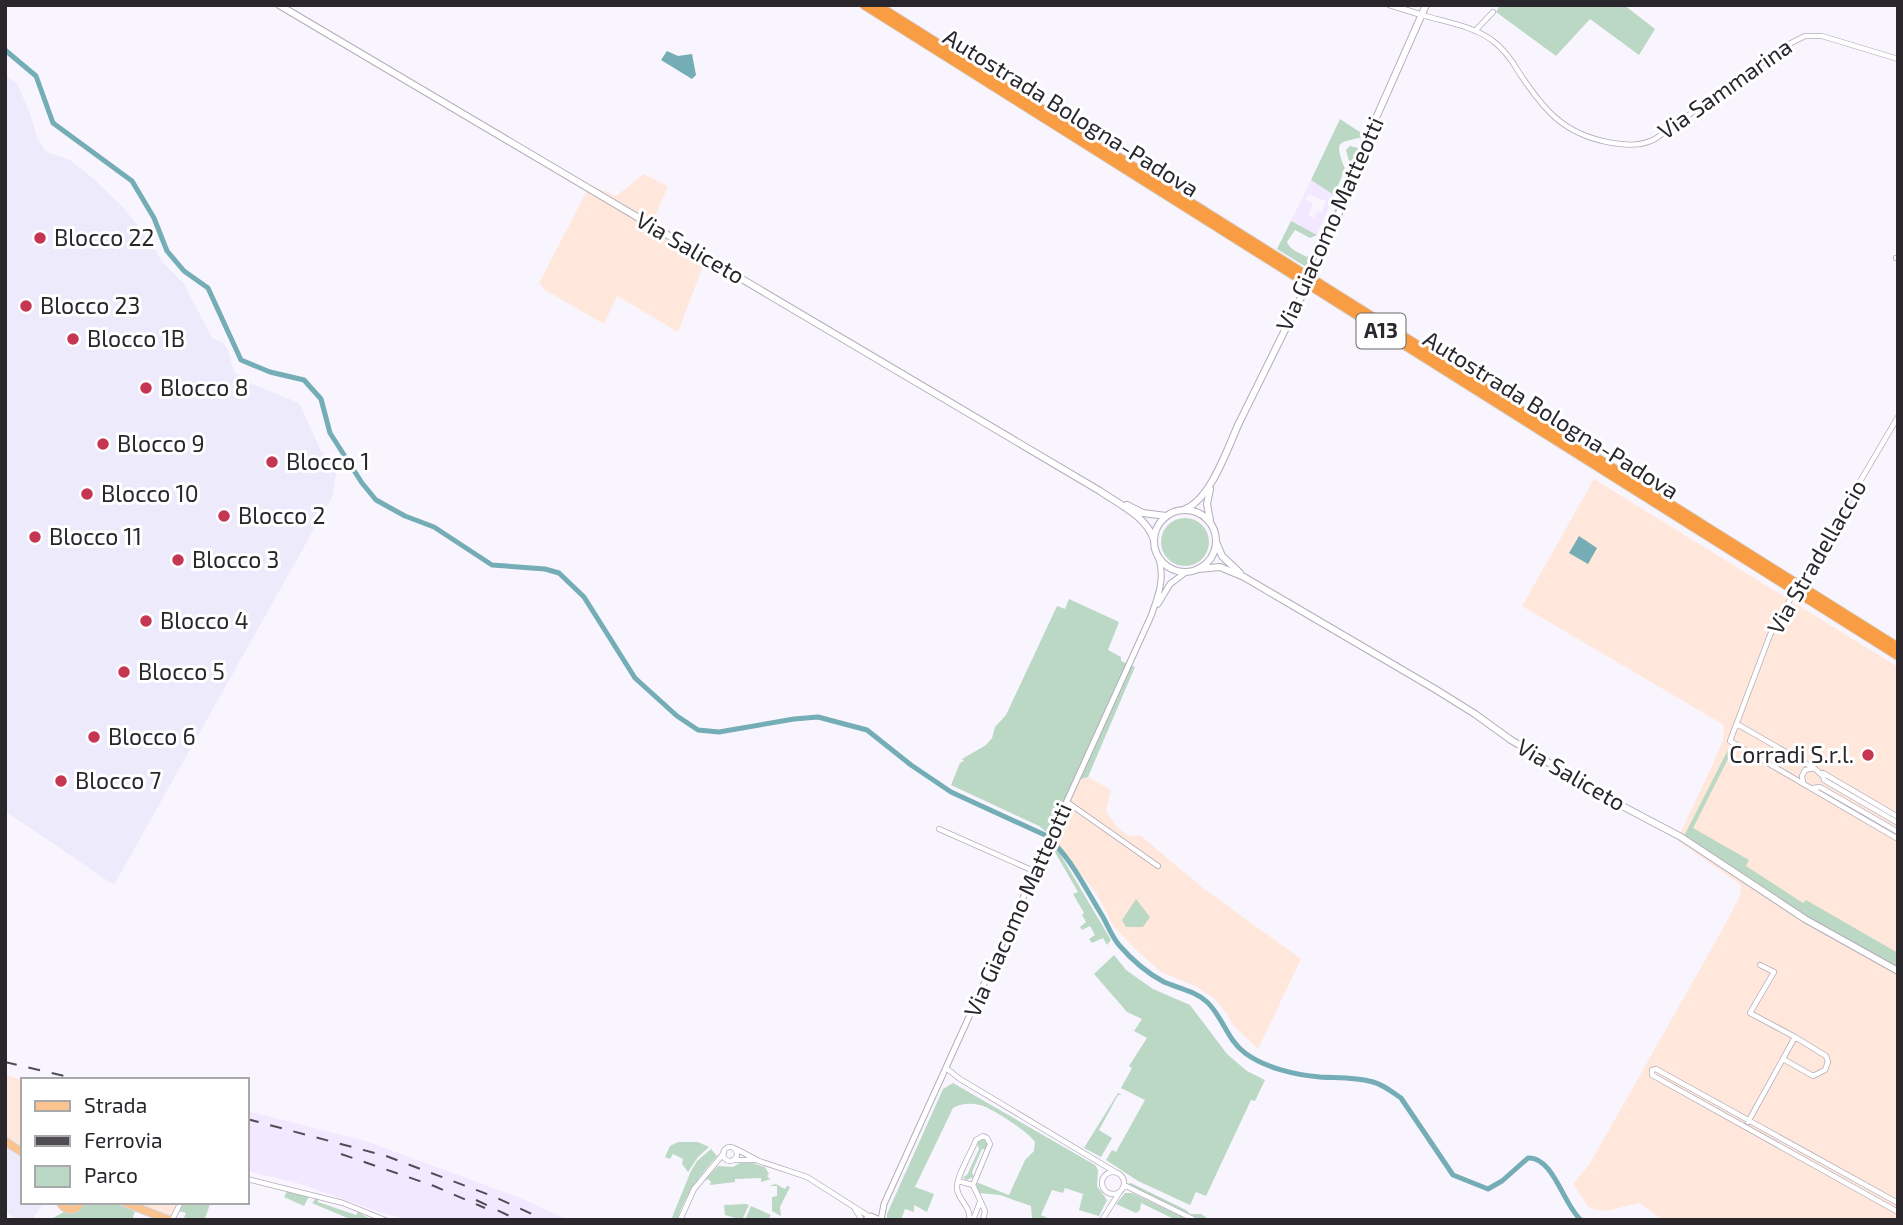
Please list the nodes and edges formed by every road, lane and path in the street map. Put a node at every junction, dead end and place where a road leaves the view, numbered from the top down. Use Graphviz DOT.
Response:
graph roads {
  1 [pos="279,5"];
  2 [pos="864,5"];
  3 [pos="877,5"];
  4 [pos="1390,5"];
  5 [pos="1426,5"];
  6 [pos="1493,12"];
  7 [pos="1422,15"];
  8 [pos="1475,31"];
  9 [pos="1898,59"];
  10 [pos="1898,417"];
  11 [pos="1213,478"];
  12 [pos="1100,491"];
  13 [pos="1180,510"];
  14 [pos="1166,516"];
  15 [pos="1211,525"];
  16 [pos="1154,540"];
  17 [pos="1216,543"];
  18 [pos="1159,559"];
  19 [pos="1198,569"];
  20 [pos="1186,572"];
  21 [pos="1244,577"];
  22 [pos="1151,616"];
  23 [pos="1898,647"];
  24 [pos="1898,656"];
  25 [pos="1737,724"];
  26 [pos="1814,768"];
  27 [pos="1824,780"];
  28 [pos="1804,784"];
  29 [pos="1820,787"];
  30 [pos="1067,802"];
  31 [pos="1898,817"];
  32 [pos="1898,823"];
  33 [pos="939,829"];
  34 [pos="1898,832"];
  35 [pos="1898,838"];
  36 [pos="1158,866"];
  37 [pos="1035,872"];
  38 [pos="1760,965"];
  39 [pos="1898,971"];
  40 [pos="1795,1037"];
  41 [pos="1783,1059"];
  42 [pos="946,1068"];
  43 [pos="942,1077"];
  44 [pos="960,1079"];
  45 [pos="1749,1121"];
  46 [pos="1745,1127"];
  47 [pos="5,1141"];
  48 [pos="736,1149"];
  49 [pos="21,1152"];
  50 [pos="724,1153"];
  51 [pos="732,1160"];
  52 [pos="759,1161"];
  53 [pos="1100,1163"];
  54 [pos="710,1168"];
  55 [pos="1117,1173"];
  56 [pos="1105,1177"];
  57 [pos="248,1179"];
  58 [pos="958,1181"];
  59 [pos="973,1185"];
  60 [pos="1121,1189"];
  61 [pos="1110,1193"];
  62 [pos="1898,1203"];
  63 [pos="61,1204"];
  64 [pos="80,1204"];
  65 [pos="128,1204"];
  66 [pos="180,1204"];
  67 [pos="884,1204"];
  68 [pos="979,1204"];
  69 [pos="1110,1206"];
  70 [pos="855,1209"];
  71 [pos="968,1209"];
  72 [pos="1898,1212"];
  73 [pos="867,1218"];
  74 [pos="170,1220"];
  75 [pos="384,1220"];
  76 [pos="680,1220"];
  77 [pos="880,1220"];
  78 [pos="971,1220"];
  79 [pos="983,1220"];
  80 [pos="1102,1220"];
  81 [pos="1195,1220"];
  1 -- 12 [label="main road, Via Saliceto"];
  2 -- 24 [label="highway, Autostrada Bologna-Padova / A13"];
  3 -- 23 [label="highway, Autostrada Bologna-Padova / A13"];
  4 -- 7 [label="street, Via Sammarina"];
  5 -- 7 [label="main road, Via Giacomo Matteotti"];
  6 -- 8 [label="street"];
  7 -- 8 [label="street, Via Sammarina"];
  7 -- 11 [label="main road, Via Giacomo Matteotti, bridge"];
  8 -- 9 [label="street, Via Sammarina"];
  10 -- 25 [label="street, Via Stradellaccio, bridge"];
  11 -- 13 [label="main road, Via Giacomo Matteotti"];
  11 -- 15 [label="main road, Via Giacomo Matteotti"];
  12 -- 14 [label="main road, Via Saliceto"];
  12 -- 16 [label="main road, Via Saliceto"];
  13 -- 14 [label="main road"];
  13 -- 15 [label="main road"];
  14 -- 16 [label="main road"];
  15 -- 17 [label="main road, Via Saliceto"];
  16 -- 18 [label="main road, Via Saliceto"];
  17 -- 19 [label="main road"];
  17 -- 21 [label="main road, Via Saliceto"];
  18 -- 20 [label="main road"];
  18 -- 22 [label="street, Via Giacomo Matteotti"];
  19 -- 20 [label="main road, Via Saliceto"];
  19 -- 21 [label="main road, Via Saliceto"];
  20 -- 22 [label="street, Via Giacomo Matteotti"];
  21 -- 39 [label="main road, Via Saliceto"];
  22 -- 30 [label="street, Via Giacomo Matteotti"];
  25 -- 26 [label="street"];
  25 -- 28 [label="street, Via Stradellaccio"];
  26 -- 27 [label="street"];
  26 -- 28 [label="street"];
  26 -- 31 [label="street"];
  27 -- 29 [label="street"];
  27 -- 32 [label="street"];
  28 -- 29 [label="street"];
  28 -- 35 [label="street"];
  29 -- 34 [label="street"];
  30 -- 36 [label="street"];
  30 -- 37 [label="street, Via Giacomo Matteotti"];
  33 -- 37 [label="street"];
  37 -- 42 [label="street, Via Giacomo Matteotti"];
  38 -- 40 [label="street"];
  40 -- 41 [label="street"];
  40 -- 41 [label="street"];
  41 -- 45 [label="street"];
  42 -- 43 [label="street, Via Giacomo Matteotti"];
  42 -- 44 [label="street"];
  43 -- 44 [label="street"];
  43 -- 67 [label="street, Via Giacomo Matteotti"];
  44 -- 53 [label="street"];
  45 -- 46 [label="street"];
  45 -- 46 [label="street"];
  45 -- 62 [label="street"];
  46 -- 72 [label="street"];
  47 -- 49 [label="main road"];
  48 -- 50 [label="street"];
  48 -- 51 [label="street"];
  48 -- 52 [label="street"];
  50 -- 51 [label="street"];
  50 -- 54 [label="street"];
  51 -- 52 [label="street"];
  51 -- 54 [label="street"];
  52 -- 70 [label="street"];
  53 -- 55 [label="street"];
  53 -- 56 [label="street"];
  54 -- 76 [label="street"];
  55 -- 56 [label="street"];
  55 -- 60 [label="street"];
  56 -- 61 [label="street"];
  57 -- 75 [label="street"];
  58 -- 59 [label="street"];
  58 -- 59 [label="street"];
  58 -- 71 [label="street"];
  59 -- 68 [label="street"];
  60 -- 61 [label="street"];
  60 -- 69 [label="street"];
  60 -- 81 [label="street"];
  61 -- 69 [label="street"];
  63 -- 64 [label="main road"];
  65 -- 74 [label="main road"];
  66 -- 74 [label="street"];
  67 -- 73 [label="street, Via Giacomo Matteotti"];
  67 -- 77 [label="street, Via Giacomo Matteotti"];
  68 -- 71 [label="street"];
  68 -- 78 [label="street"];
  68 -- 79 [label="street"];
  69 -- 80 [label="street"];
  70 -- 73 [label="street"];
  70 -- 73 [label="street"];
  71 -- 78 [label="street"];
  73 -- 77 [label="street"];
}
